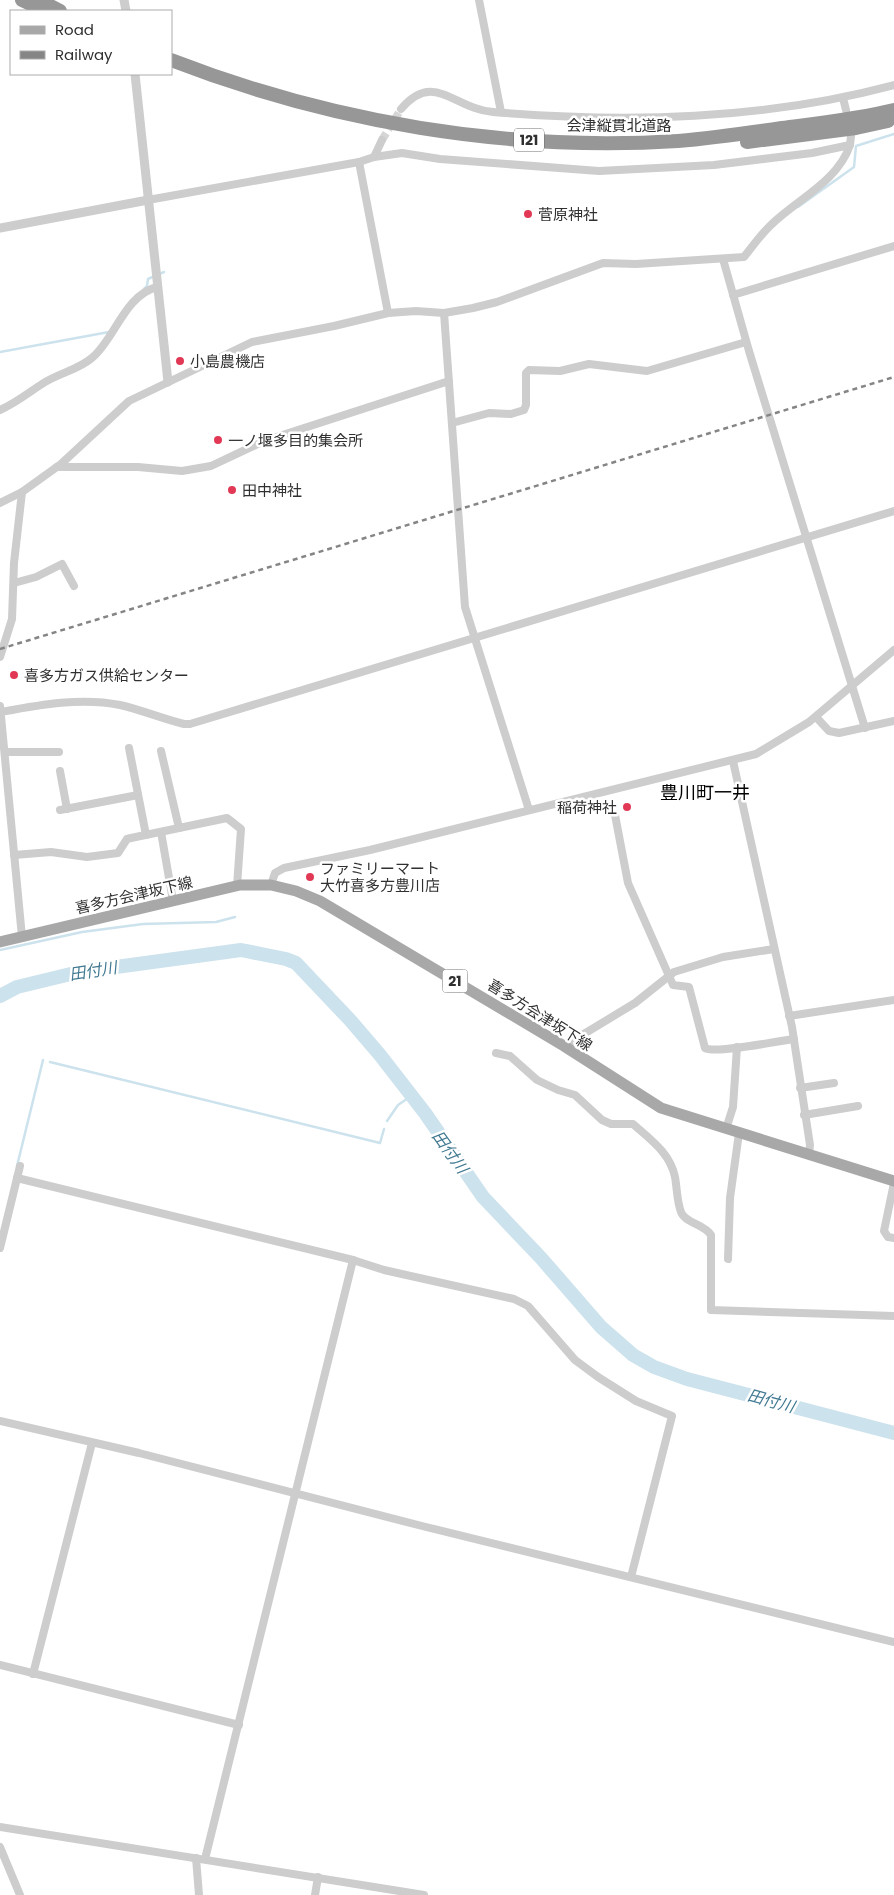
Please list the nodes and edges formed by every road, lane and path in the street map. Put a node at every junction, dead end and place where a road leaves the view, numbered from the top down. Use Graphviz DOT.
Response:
graph roads {
  1 [pos="22,0"];
  2 [pos="38,0"];
  3 [pos="479,0"];
  4 [pos="43,10"];
  5 [pos="58,10"];
  6 [pos="172,60"];
  7 [pos="172,67"];
  8 [pos="136,75"];
  9 [pos="894,85"];
  10 [pos="843,98"];
  11 [pos="402,109"];
  12 [pos="846,110"];
  13 [pos="894,110"];
  14 [pos="501,112"];
  15 [pos="894,119"];
  16 [pos="851,136"];
  17 [pos="382,140"];
  18 [pos="850,145"];
  19 [pos="374,157"];
  20 [pos="359,162"];
  21 [pos="148,200"];
  22 [pos="0,228"];
  23 [pos="894,246"];
  24 [pos="723,259"];
  25 [pos="157,287"];
  26 [pos="733,295"];
  27 [pos="388,313"];
  28 [pos="444,313"];
  29 [pos="746,342"];
  30 [pos="449,381"];
  31 [pos="168,382"];
  32 [pos="0,410"];
  33 [pos="452,423"];
  34 [pos="57,467"];
  35 [pos="22,492"];
  36 [pos="0,503"];
  37 [pos="894,511"];
  38 [pos="808,536"];
  39 [pos="14,582"];
  40 [pos="74,586"];
  41 [pos="476,638"];
  42 [pos="894,650"];
  43 [pos="0,657"];
  44 [pos="853,686"];
  45 [pos="0,706"];
  46 [pos="0,712"];
  47 [pos="816,717"];
  48 [pos="894,721"];
  49 [pos="865,728"];
  50 [pos="129,748"];
  51 [pos="161,751"];
  52 [pos="5,752"];
  53 [pos="59,752"];
  54 [pos="733,761"];
  55 [pos="60,771"];
  56 [pos="138,795"];
  57 [pos="529,810"];
  58 [pos="615,815"];
  59 [pos="179,828"];
  60 [pos="161,832"];
  61 [pos="146,835"];
  62 [pos="14,855"];
  63 [pos="271,885"];
  64 [pos="237,886"];
  65 [pos="173,900"];
  66 [pos="22,937"];
  67 [pos="0,942"];
  68 [pos="774,949"];
  69 [pos="668,975"];
  70 [pos="894,1000"];
  71 [pos="789,1016"];
  72 [pos="794,1039"];
  73 [pos="564,1046"];
  74 [pos="737,1047"];
  75 [pos="496,1053"];
  76 [pos="834,1083"];
  77 [pos="800,1088"];
  78 [pos="858,1106"];
  79 [pos="804,1115"];
  80 [pos="726,1129"];
  81 [pos="739,1133"];
  82 [pos="809,1153"];
  83 [pos="20,1166"];
  84 [pos="17,1178"];
  85 [pos="894,1182"];
  86 [pos="2,1232"];
  87 [pos="894,1238"];
  88 [pos="0,1248"];
  89 [pos="728,1258"];
  90 [pos="353,1260"];
  91 [pos="894,1316"];
  92 [pos="0,1421"];
  93 [pos="92,1443"];
  94 [pos="296,1493"];
  95 [pos="631,1577"];
  96 [pos="894,1642"];
  97 [pos="0,1665"];
  98 [pos="33,1674"];
  99 [pos="239,1725"];
  100 [pos="0,1827"];
  101 [pos="0,1847"];
  102 [pos="196,1858"];
  103 [pos="205,1859"];
  104 [pos="318,1877"];
  105 [pos="369,1886"];
  106 [pos="20,1895"];
  107 [pos="199,1895"];
  108 [pos="315,1895"];
  109 [pos="367,1895"];
  110 [pos="424,1895"];
  1 -- 4 [label="highway"];
  2 -- 5 [label="highway"];
  3 -- 14 [label="street"];
  6 -- 13 [label="highway, 会津縦貫北道路 / 121"];
  7 -- 15 [label="highway, 会津縦貫北道路 / 121"];
  8 -- 21 [label="street"];
  9 -- 10 [label="street"];
  10 -- 12 [label="street"];
  10 -- 14 [label="street"];
  11 -- 14 [label="street"];
  16 -- 18 [label="street"];
  17 -- 19 [label="street"];
  18 -- 19 [label="street"];
  18 -- 24 [label="street"];
  19 -- 20 [label="street"];
  20 -- 21 [label="street"];
  20 -- 27 [label="street"];
  21 -- 22 [label="street"];
  21 -- 25 [label="street"];
  23 -- 26 [label="street"];
  24 -- 26 [label="street"];
  24 -- 28 [label="street"];
  25 -- 31 [label="street"];
  25 -- 32 [label="street"];
  26 -- 29 [label="street"];
  27 -- 28 [label="street"];
  27 -- 31 [label="street"];
  28 -- 30 [label="street"];
  29 -- 33 [label="street"];
  29 -- 38 [label="street"];
  30 -- 33 [label="street"];
  30 -- 34 [label="street"];
  31 -- 34 [label="street"];
  33 -- 41 [label="street"];
  34 -- 35 [label="street"];
  35 -- 36 [label="street"];
  35 -- 39 [label="street"];
  37 -- 38 [label="street"];
  38 -- 41 [label="street"];
  38 -- 44 [label="street"];
  39 -- 40 [label="street"];
  39 -- 43 [label="street"];
  41 -- 46 [label="street"];
  41 -- 57 [label="street"];
  42 -- 44 [label="street"];
  44 -- 47 [label="street"];
  44 -- 49 [label="street"];
  45 -- 46 [label="street"];
  46 -- 52 [label="street"];
  47 -- 49 [label="street"];
  47 -- 54 [label="street"];
  48 -- 49 [label="street"];
  50 -- 56 [label="street"];
  51 -- 59 [label="street"];
  52 -- 53 [label="street"];
  52 -- 62 [label="street"];
  54 -- 57 [label="street"];
  54 -- 68 [label="street"];
  55 -- 56 [label="street"];
  56 -- 61 [label="street"];
  57 -- 63 [label="street"];
  58 -- 69 [label="street"];
  59 -- 60 [label="street"];
  59 -- 64 [label="street"];
  60 -- 61 [label="street"];
  60 -- 65 [label="street"];
  61 -- 62 [label="street"];
  62 -- 66 [label="street"];
  63 -- 64 [label="main road, 喜多方会津坂下線 / 21"];
  63 -- 73 [label="main road, 喜多方会津坂下線 / 21"];
  64 -- 65 [label="main road, 喜多方会津坂下線 / 21"];
  65 -- 66 [label="main road, 喜多方会津坂下線 / 21"];
  66 -- 67 [label="main road, 喜多方会津坂下線 / 21"];
  68 -- 69 [label="street"];
  68 -- 71 [label="street"];
  69 -- 73 [label="street"];
  69 -- 74 [label="street"];
  70 -- 71 [label="street"];
  71 -- 72 [label="street"];
  72 -- 74 [label="street"];
  72 -- 77 [label="street"];
  73 -- 80 [label="main road, 喜多方会津坂下線 / 21"];
  74 -- 80 [label="street"];
  75 -- 91 [label="street"];
  76 -- 77 [label="street"];
  77 -- 79 [label="street"];
  78 -- 79 [label="street"];
  79 -- 82 [label="street"];
  80 -- 81 [label="main road, 喜多方会津坂下線 / 21"];
  81 -- 82 [label="main road, 喜多方会津坂下線 / 21"];
  81 -- 89 [label="street"];
  82 -- 85 [label="main road, 喜多方会津坂下線 / 21"];
  83 -- 84 [label="street"];
  84 -- 86 [label="street"];
  84 -- 90 [label="street"];
  85 -- 87 [label="street"];
  86 -- 88 [label="street"];
  90 -- 94 [label="street"];
  90 -- 95 [label="street"];
  92 -- 93 [label="street"];
  93 -- 94 [label="street"];
  93 -- 98 [label="street"];
  94 -- 95 [label="street"];
  94 -- 99 [label="street"];
  95 -- 96 [label="street"];
  97 -- 98 [label="street"];
  98 -- 99 [label="street"];
  99 -- 103 [label="street"];
  100 -- 102 [label="street"];
  101 -- 106 [label="street"];
  102 -- 103 [label="street"];
  102 -- 107 [label="street"];
  103 -- 104 [label="street"];
  104 -- 105 [label="street"];
  104 -- 108 [label="street"];
  105 -- 109 [label="street"];
  105 -- 110 [label="street"];
}
